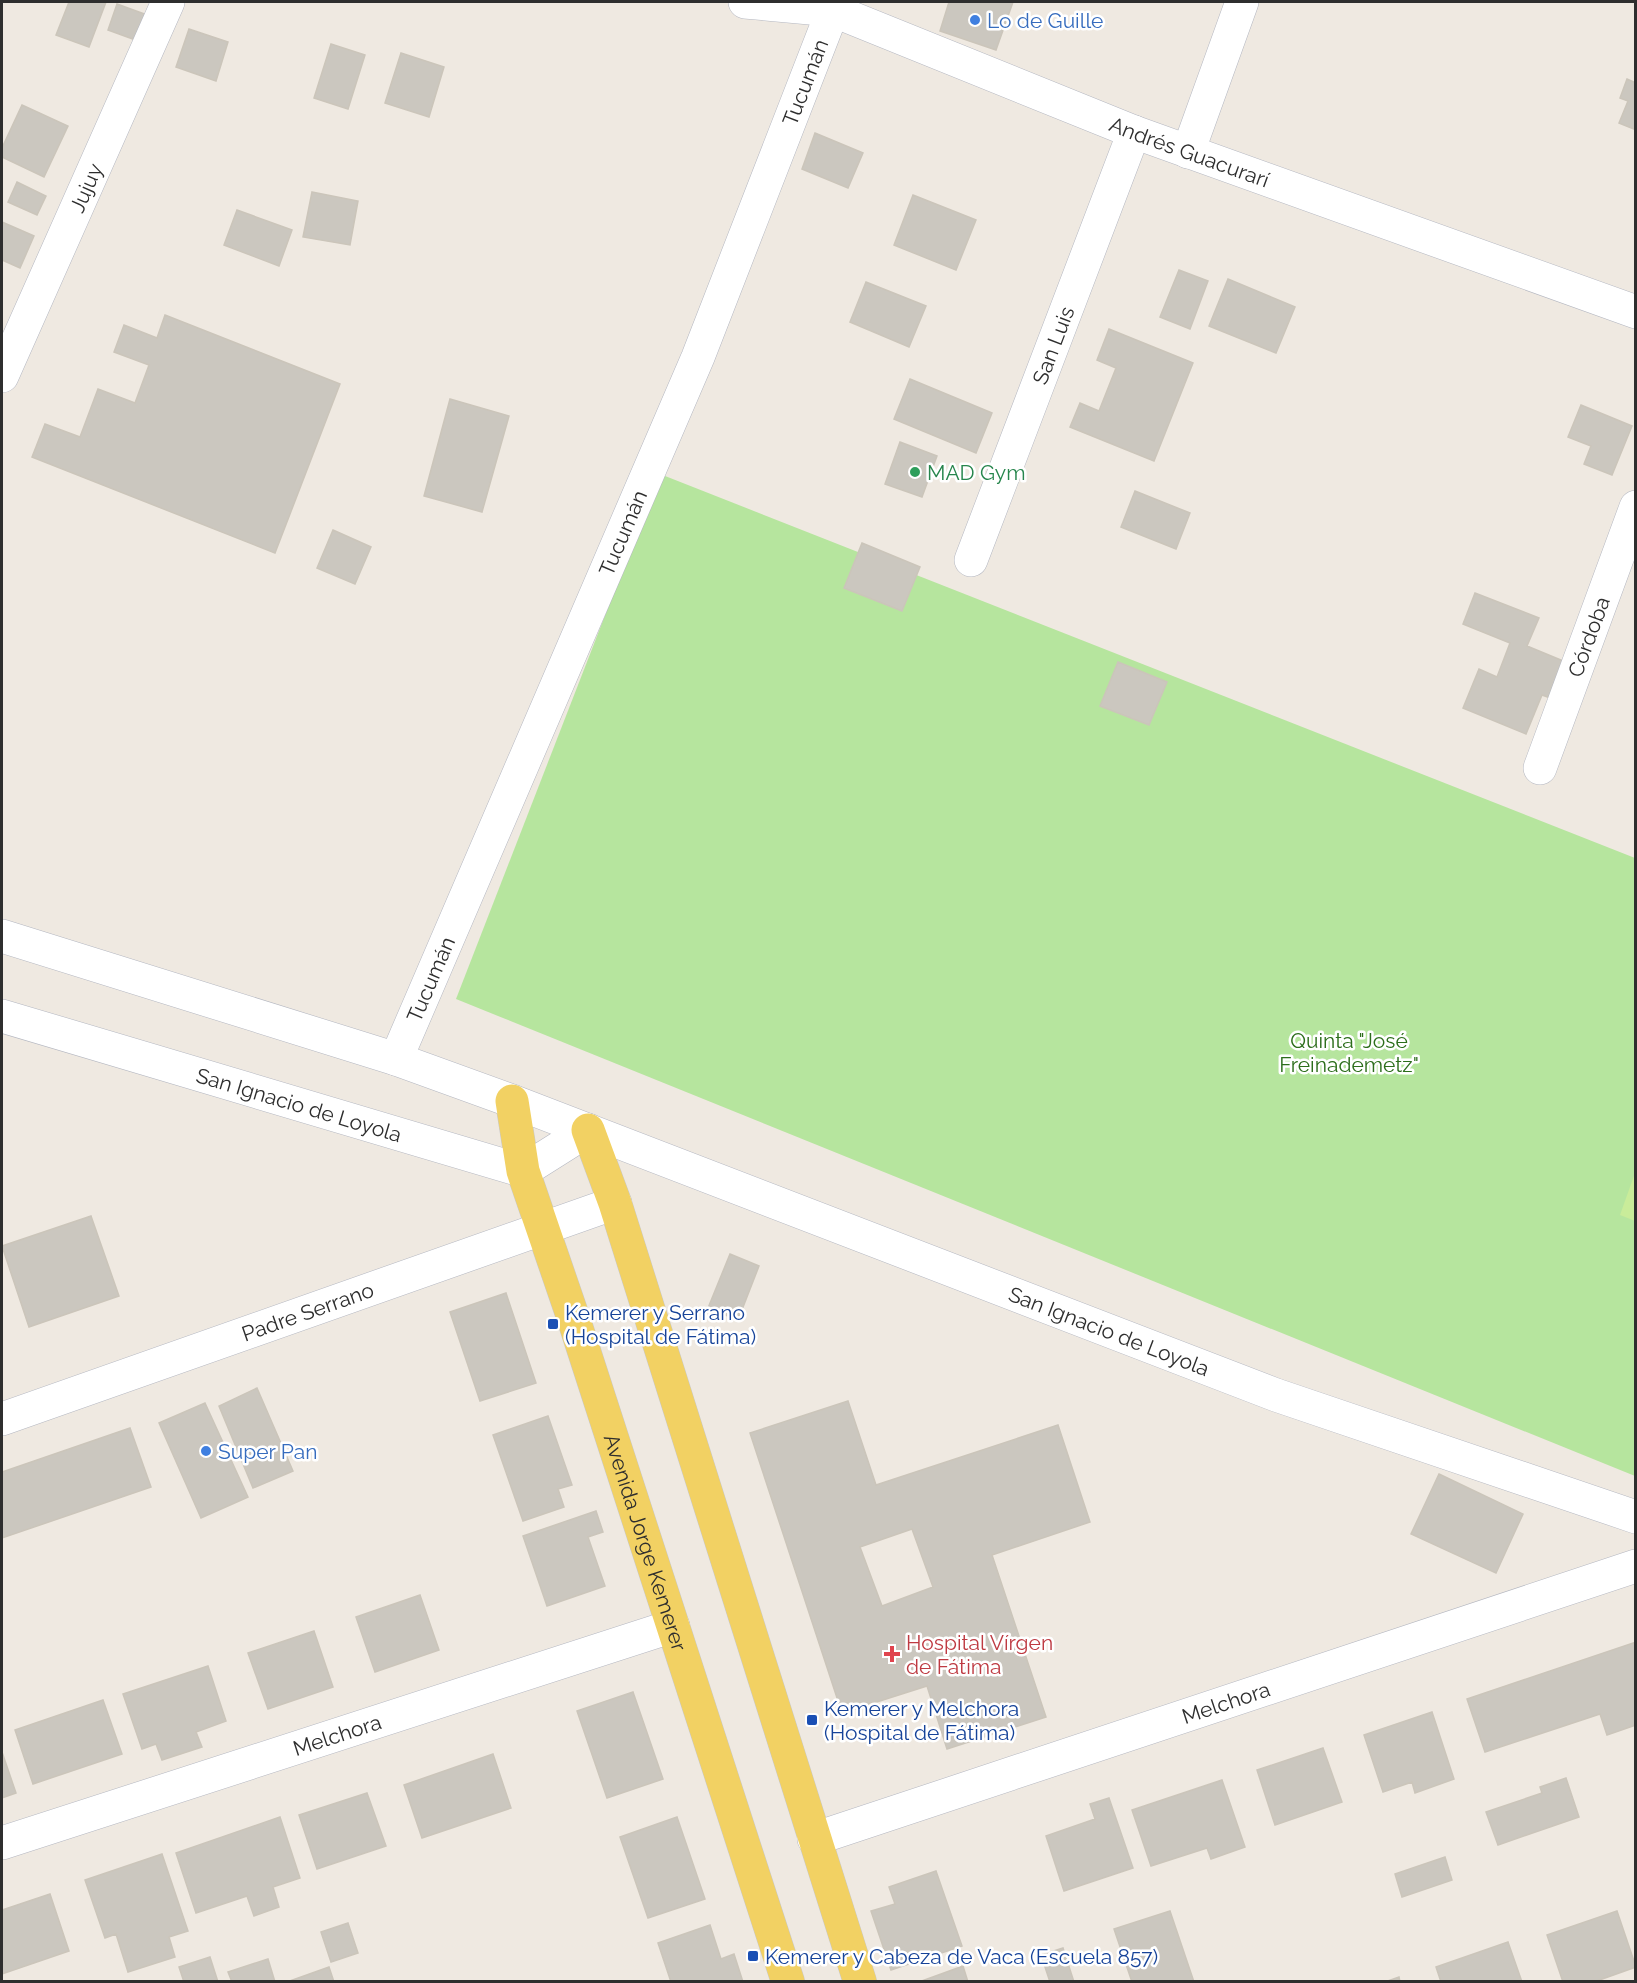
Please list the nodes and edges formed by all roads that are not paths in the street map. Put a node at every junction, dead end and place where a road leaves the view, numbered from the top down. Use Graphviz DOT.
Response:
graph roads {
  1 [pos="168,2"];
  2 [pos="745,2"];
  3 [pos="1242,2"];
  4 [pos="834,6"];
  5 [pos="1134,132"];
  6 [pos="1188,152"];
  7 [pos="1635,312"];
  8 [pos="2,376"];
  9 [pos="1635,507"];
  10 [pos="970,560"];
  11 [pos="1540,768"];
  12 [pos="2,936"];
  13 [pos="2,1016"];
  14 [pos="396,1059"];
  15 [pos="512,1101"];
  16 [pos="588,1130"];
  17 [pos="523,1171"];
  18 [pos="615,1203"];
  19 [pos="544,1228"];
  20 [pos="2,1419"];
  21 [pos="1635,1517"];
  22 [pos="1635,1566"];
  23 [pos="673,1626"];
  24 [pos="814,1839"];
  25 [pos="2,1843"];
  26 [pos="788,1982"];
  27 [pos="860,1982"];
  1 -- 8 [label="street, Jujuy"];
  2 -- 4 [label="street, Andrés Guacurarí"];
  3 -- 6 [label="street"];
  4 -- 5 [label="street, Andrés Guacurarí"];
  4 -- 14 [label="street, Tucumán"];
  5 -- 6 [label="street, Andrés Guacurarí"];
  5 -- 10 [label="street, San Luis"];
  6 -- 7 [label="street, Andrés Guacurarí"];
  9 -- 11 [label="street, Córdoba"];
  12 -- 14 [label="street, San Ignacio de Loyola"];
  13 -- 17 [label="street, San Ignacio de Loyola"];
  14 -- 15 [label="street, San Ignacio de Loyola"];
  15 -- 16 [label="street, San Ignacio de Loyola"];
  15 -- 17 [label="main road, Avenida Jorge Kemerer"];
  16 -- 17 [label="street"];
  16 -- 18 [label="main road"];
  16 -- 21 [label="street, San Ignacio de Loyola"];
  17 -- 19 [label="main road, Avenida Jorge Kemerer"];
  18 -- 19 [label="street, Padre Serrano"];
  18 -- 24 [label="main road"];
  19 -- 20 [label="street, Padre Serrano"];
  19 -- 23 [label="main road, Avenida Jorge Kemerer"];
  22 -- 24 [label="street, Melchora"];
  23 -- 25 [label="street, Melchora"];
  23 -- 26 [label="main road, Avenida Jorge Kemerer"];
  24 -- 27 [label="main road"];
}
